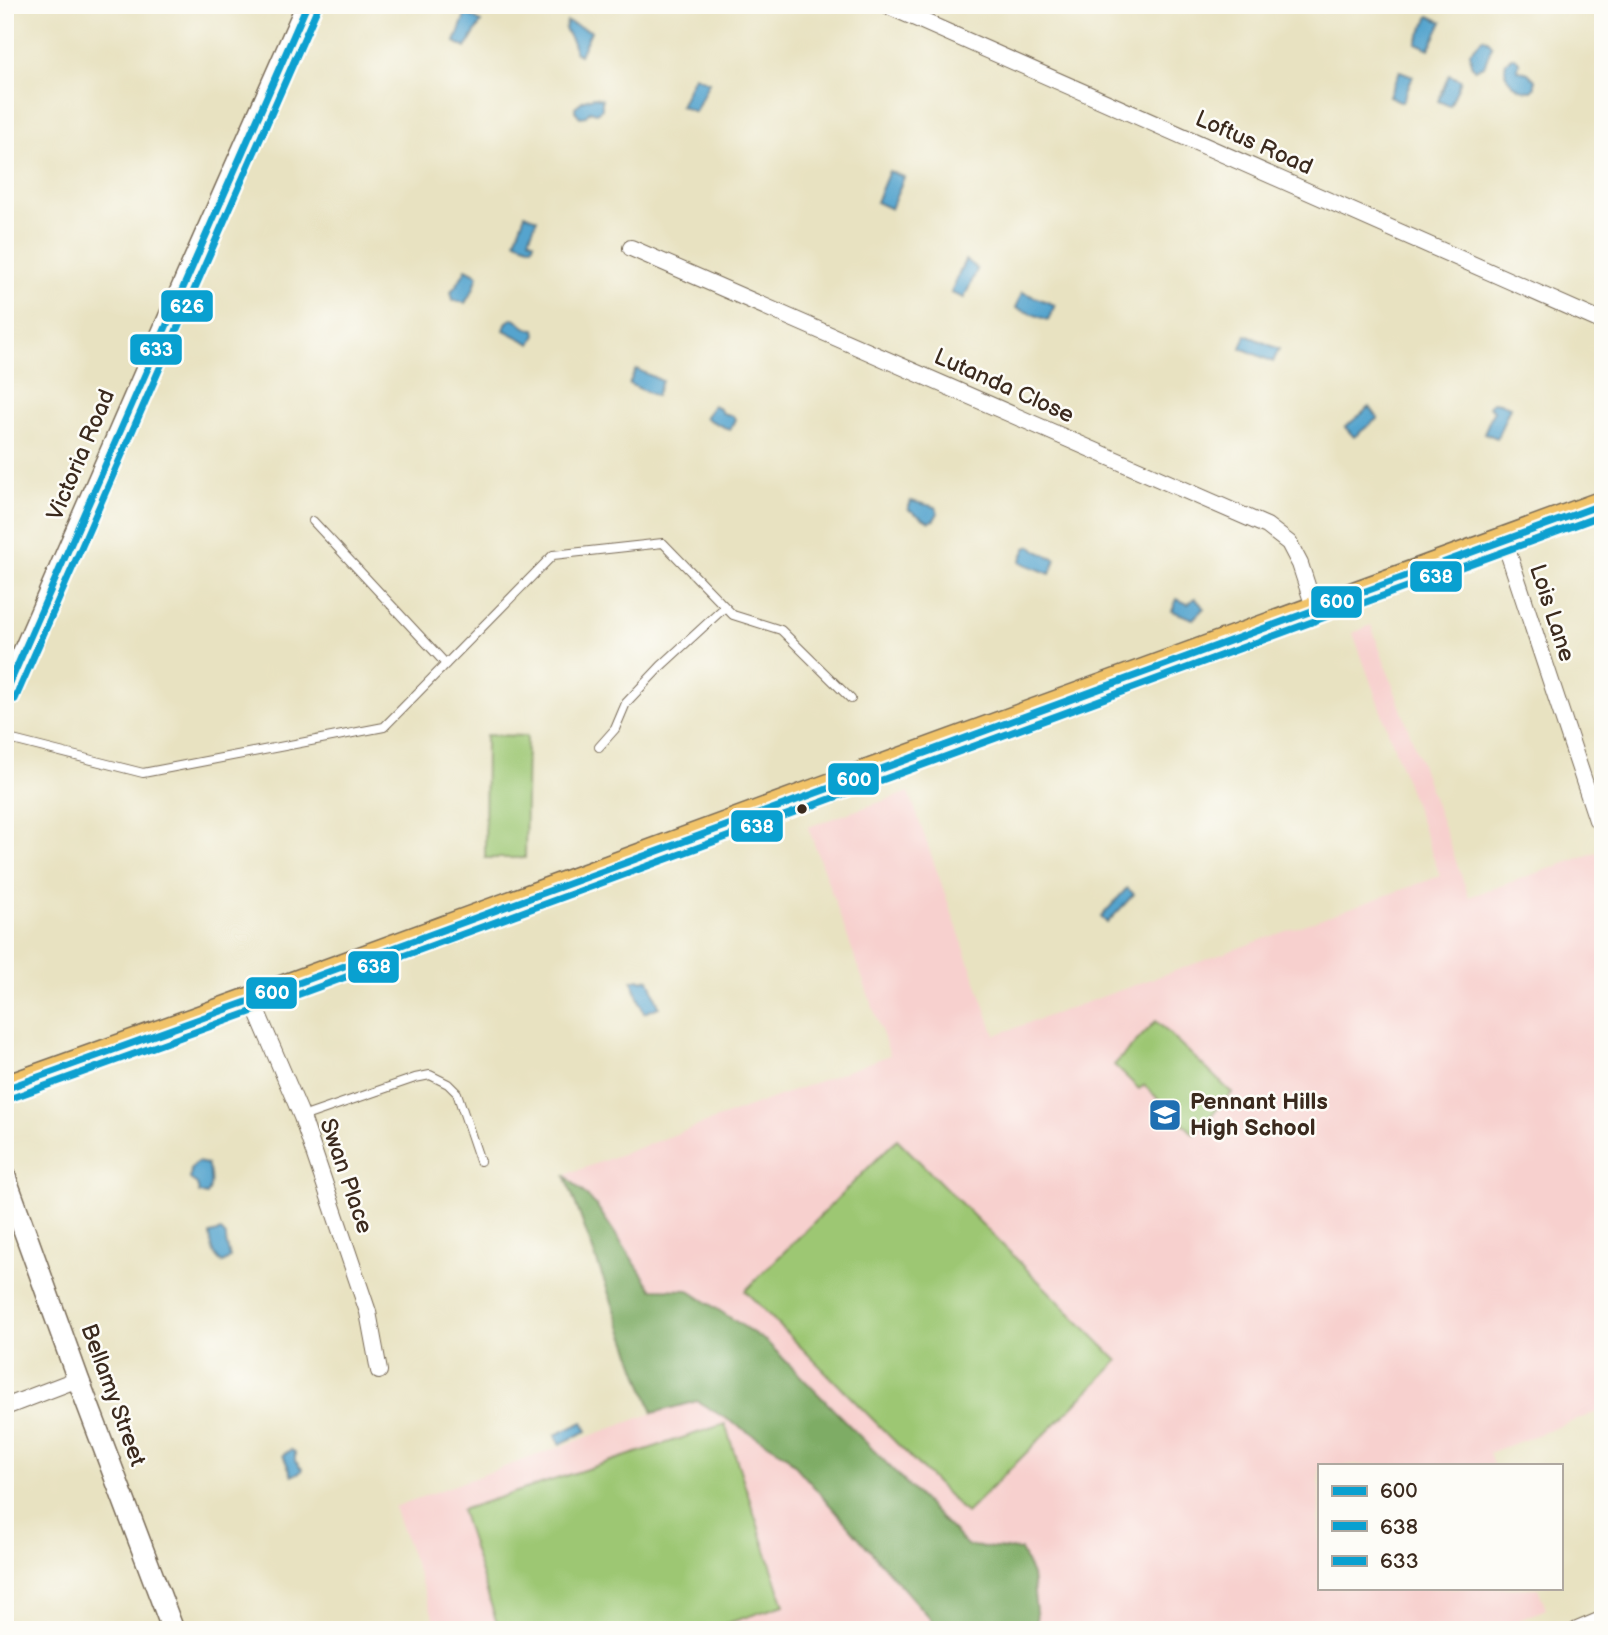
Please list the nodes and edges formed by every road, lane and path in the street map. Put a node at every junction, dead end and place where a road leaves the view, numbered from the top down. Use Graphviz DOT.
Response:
graph roads {
  1 [pos="307,5"];
  2 [pos="886,5"];
  3 [pos="631,248"];
  4 [pos="1603,322"];
  5 [pos="1603,504"];
  6 [pos="313,522"];
  7 [pos="1504,540"];
  8 [pos="725,607"];
  9 [pos="1315,610"];
  10 [pos="446,664"];
  11 [pos="5,694"];
  12 [pos="851,699"];
  13 [pos="5,738"];
  14 [pos="599,747"];
  15 [pos="1597,820"];
  16 [pos="252,1000"];
  17 [pos="5,1089"];
  18 [pos="302,1117"];
  19 [pos="481,1161"];
  20 [pos="5,1177"];
  21 [pos="379,1371"];
  22 [pos="78,1379"];
  23 [pos="5,1407"];
  24 [pos="1603,1619"];
  25 [pos="173,1630"];
  26 [pos="1577,1630"];
  1 -- 11 [label="street, Victoria Road"];
  2 -- 4 [label="street, Loftus Road"];
  3 -- 9 [label="street, Lutanda Close"];
  5 -- 7 [label="main road"];
  6 -- 10 [label="lane"];
  7 -- 9 [label="main road"];
  7 -- 15 [label="street, Lois Lane"];
  8 -- 10 [label="lane"];
  8 -- 12 [label="lane"];
  8 -- 14 [label="lane"];
  9 -- 16 [label="main road"];
  10 -- 13 [label="lane"];
  16 -- 17 [label="main road"];
  16 -- 18 [label="street, Swan Place"];
  18 -- 19 [label="lane"];
  18 -- 21 [label="street, Swan Place"];
  20 -- 22 [label="street, Bellamy Street"];
  22 -- 23 [label="street"];
  22 -- 25 [label="street, Bellamy Street"];
  24 -- 26 [label="street"];
}
